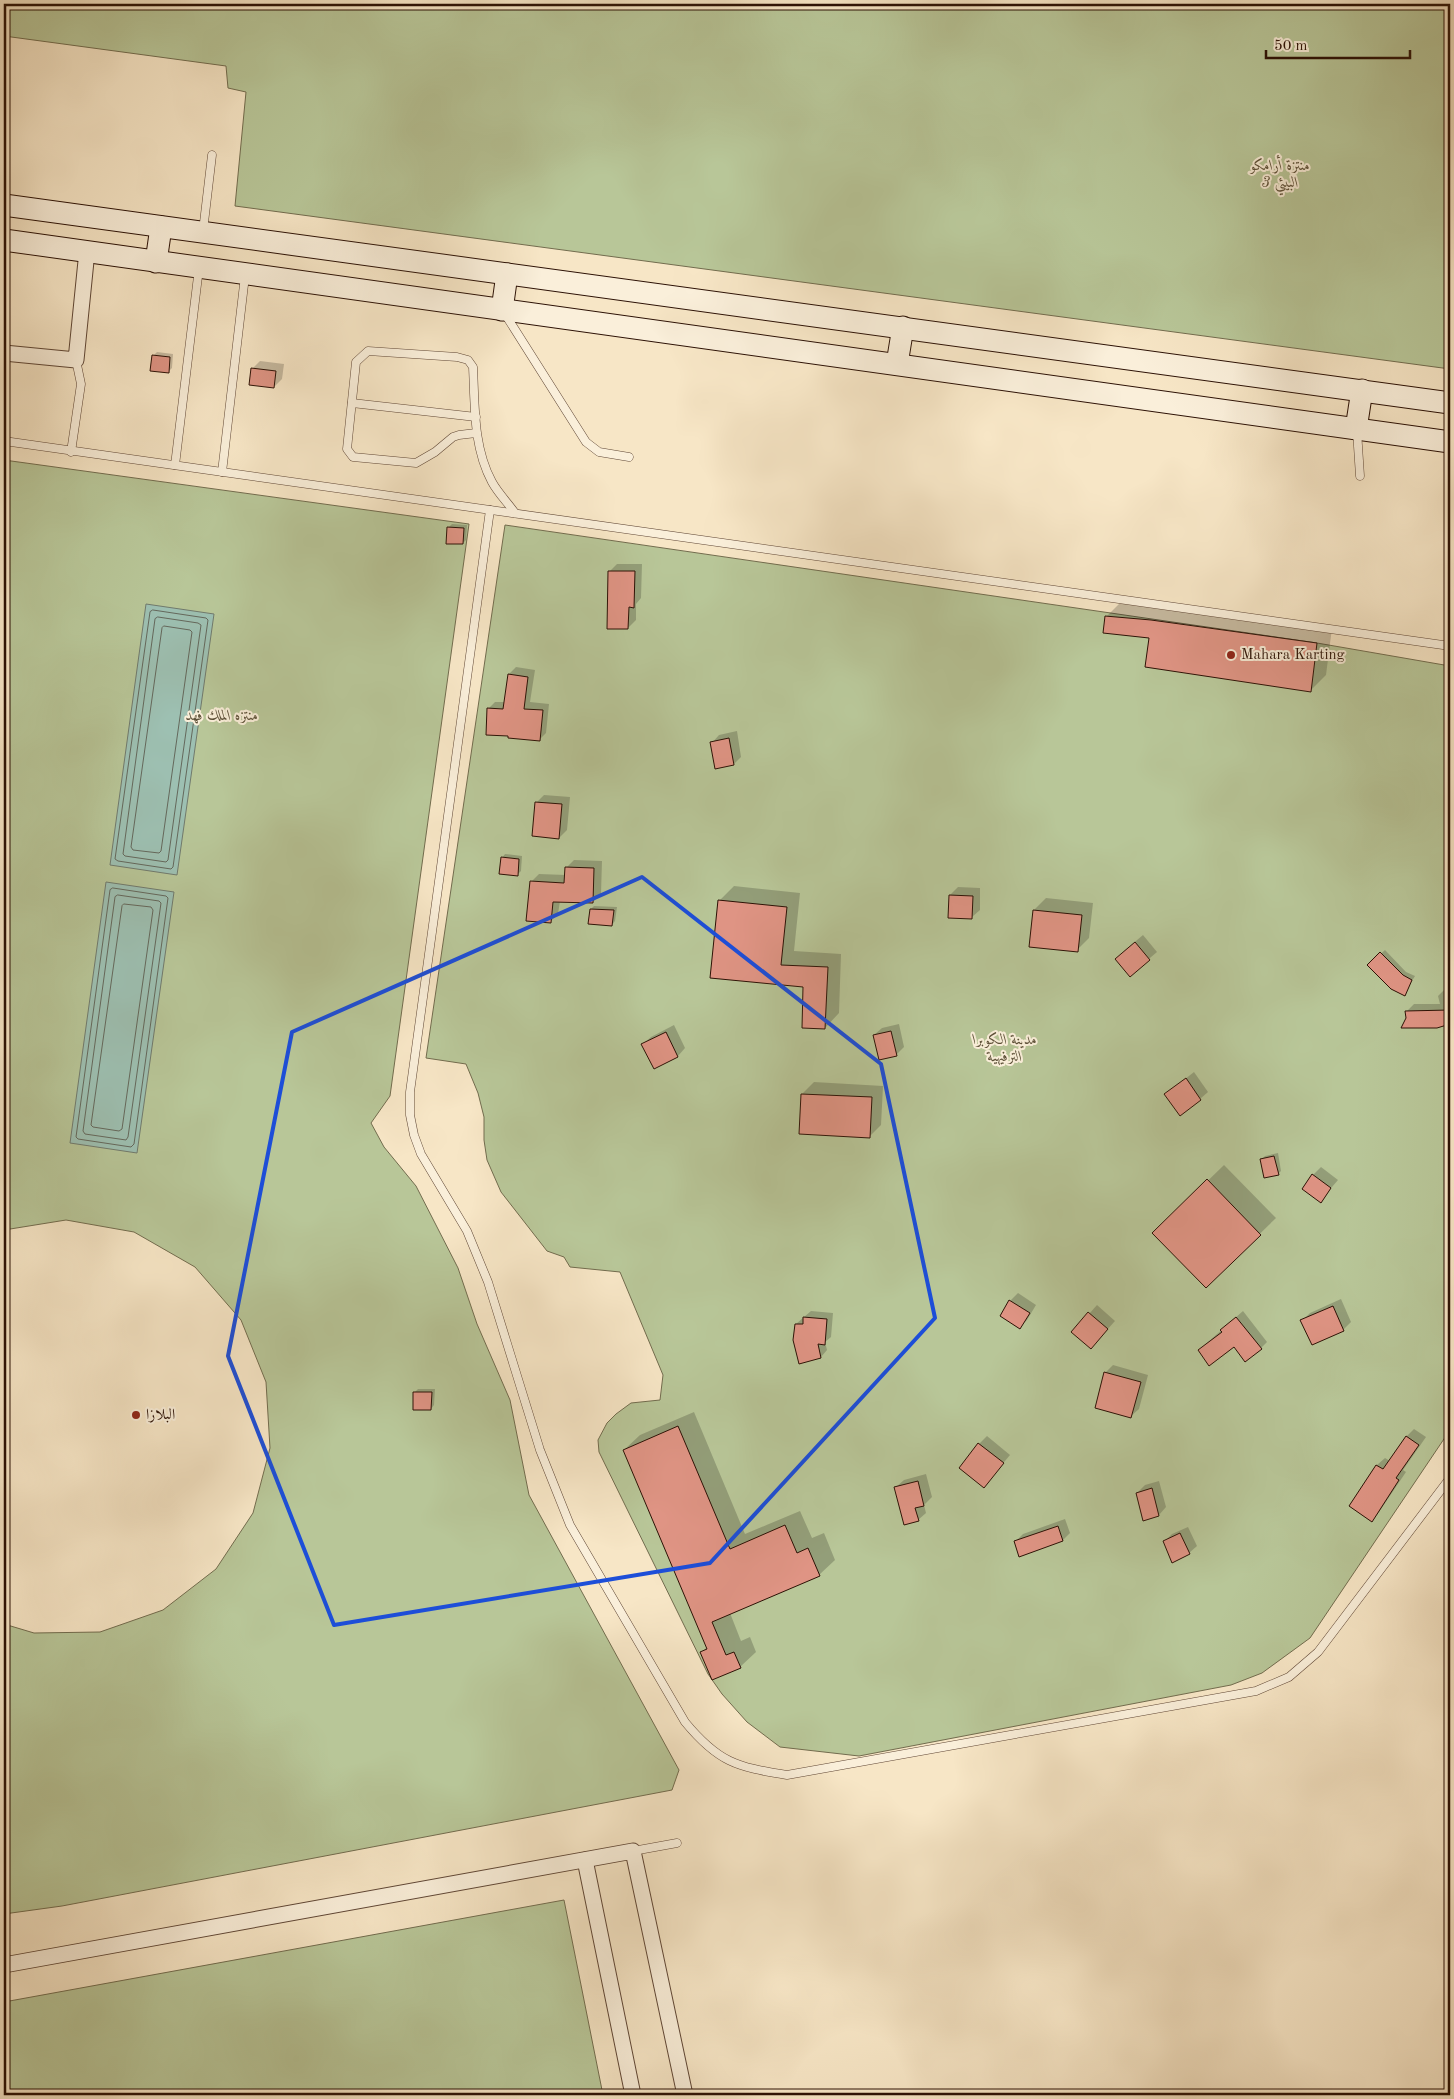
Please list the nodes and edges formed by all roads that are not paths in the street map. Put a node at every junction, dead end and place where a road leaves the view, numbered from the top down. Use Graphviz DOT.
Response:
graph roads {
  1 [pos="212,155"];
  2 [pos="4,205"];
  3 [pos="161,227"];
  4 [pos="203,233"];
  5 [pos="4,240"];
  6 [pos="330,250"];
  7 [pos="87,251"];
  8 [pos="156,262"];
  9 [pos="199,268"];
  10 [pos="508,274"];
  11 [pos="245,275"];
  12 [pos="327,285"];
  13 [pos="502,310"];
  14 [pos="903,327"];
  15 [pos="4,353"];
  16 [pos="76,360"];
  17 [pos="897,364"];
  18 [pos="1362,390"];
  19 [pos="352,403"];
  20 [pos="1450,403"];
  21 [pos="476,418"];
  22 [pos="1356,429"];
  23 [pos="476,433"];
  24 [pos="4,441"];
  25 [pos="1450,442"];
  26 [pos="71,452"];
  27 [pos="629,457"];
  28 [pos="175,466"];
  29 [pos="222,472"];
  30 [pos="1360,476"];
  31 [pos="490,510"];
  32 [pos="515,514"];
  33 [pos="1450,646"];
  34 [pos="1450,1478"];
  35 [pos="677,1843"];
  36 [pos="633,1851"];
  37 [pos="585,1860"];
  38 [pos="4,1965"];
  39 [pos="633,2095"];
  40 [pos="685,2095"];
  1 -- 4 [label="lane"];
  2 -- 3 [label="street"];
  3 -- 4 [label="street"];
  3 -- 8 [label="street"];
  4 -- 6 [label="street"];
  5 -- 7 [label="street"];
  6 -- 10 [label="street"];
  6 -- 12 [label="street"];
  7 -- 8 [label="street"];
  7 -- 16 [label="street"];
  8 -- 9 [label="street"];
  9 -- 11 [label="street"];
  9 -- 28 [label="lane"];
  10 -- 13 [label="street"];
  10 -- 14 [label="street"];
  11 -- 12 [label="street"];
  11 -- 29 [label="lane"];
  12 -- 13 [label="street"];
  13 -- 17 [label="street"];
  13 -- 27 [label="lane"];
  14 -- 17 [label="street"];
  14 -- 18 [label="street"];
  15 -- 16 [label="street"];
  16 -- 26 [label="lane"];
  17 -- 22 [label="street"];
  18 -- 20 [label="street"];
  18 -- 22 [label="street"];
  19 -- 21 [label="lane"];
  19 -- 21 [label="lane"];
  19 -- 23 [label="lane"];
  21 -- 23 [label="lane"];
  22 -- 25 [label="street"];
  22 -- 30 [label="lane"];
  23 -- 32 [label="lane"];
  24 -- 26 [label="lane"];
  26 -- 28 [label="lane"];
  28 -- 29 [label="lane"];
  29 -- 31 [label="lane"];
  31 -- 32 [label="lane"];
  31 -- 34 [label="lane"];
  32 -- 33 [label="lane"];
  35 -- 36 [label="lane"];
  36 -- 37 [label="street"];
  36 -- 40 [label="street"];
  37 -- 38 [label="street"];
  37 -- 39 [label="street"];
}
